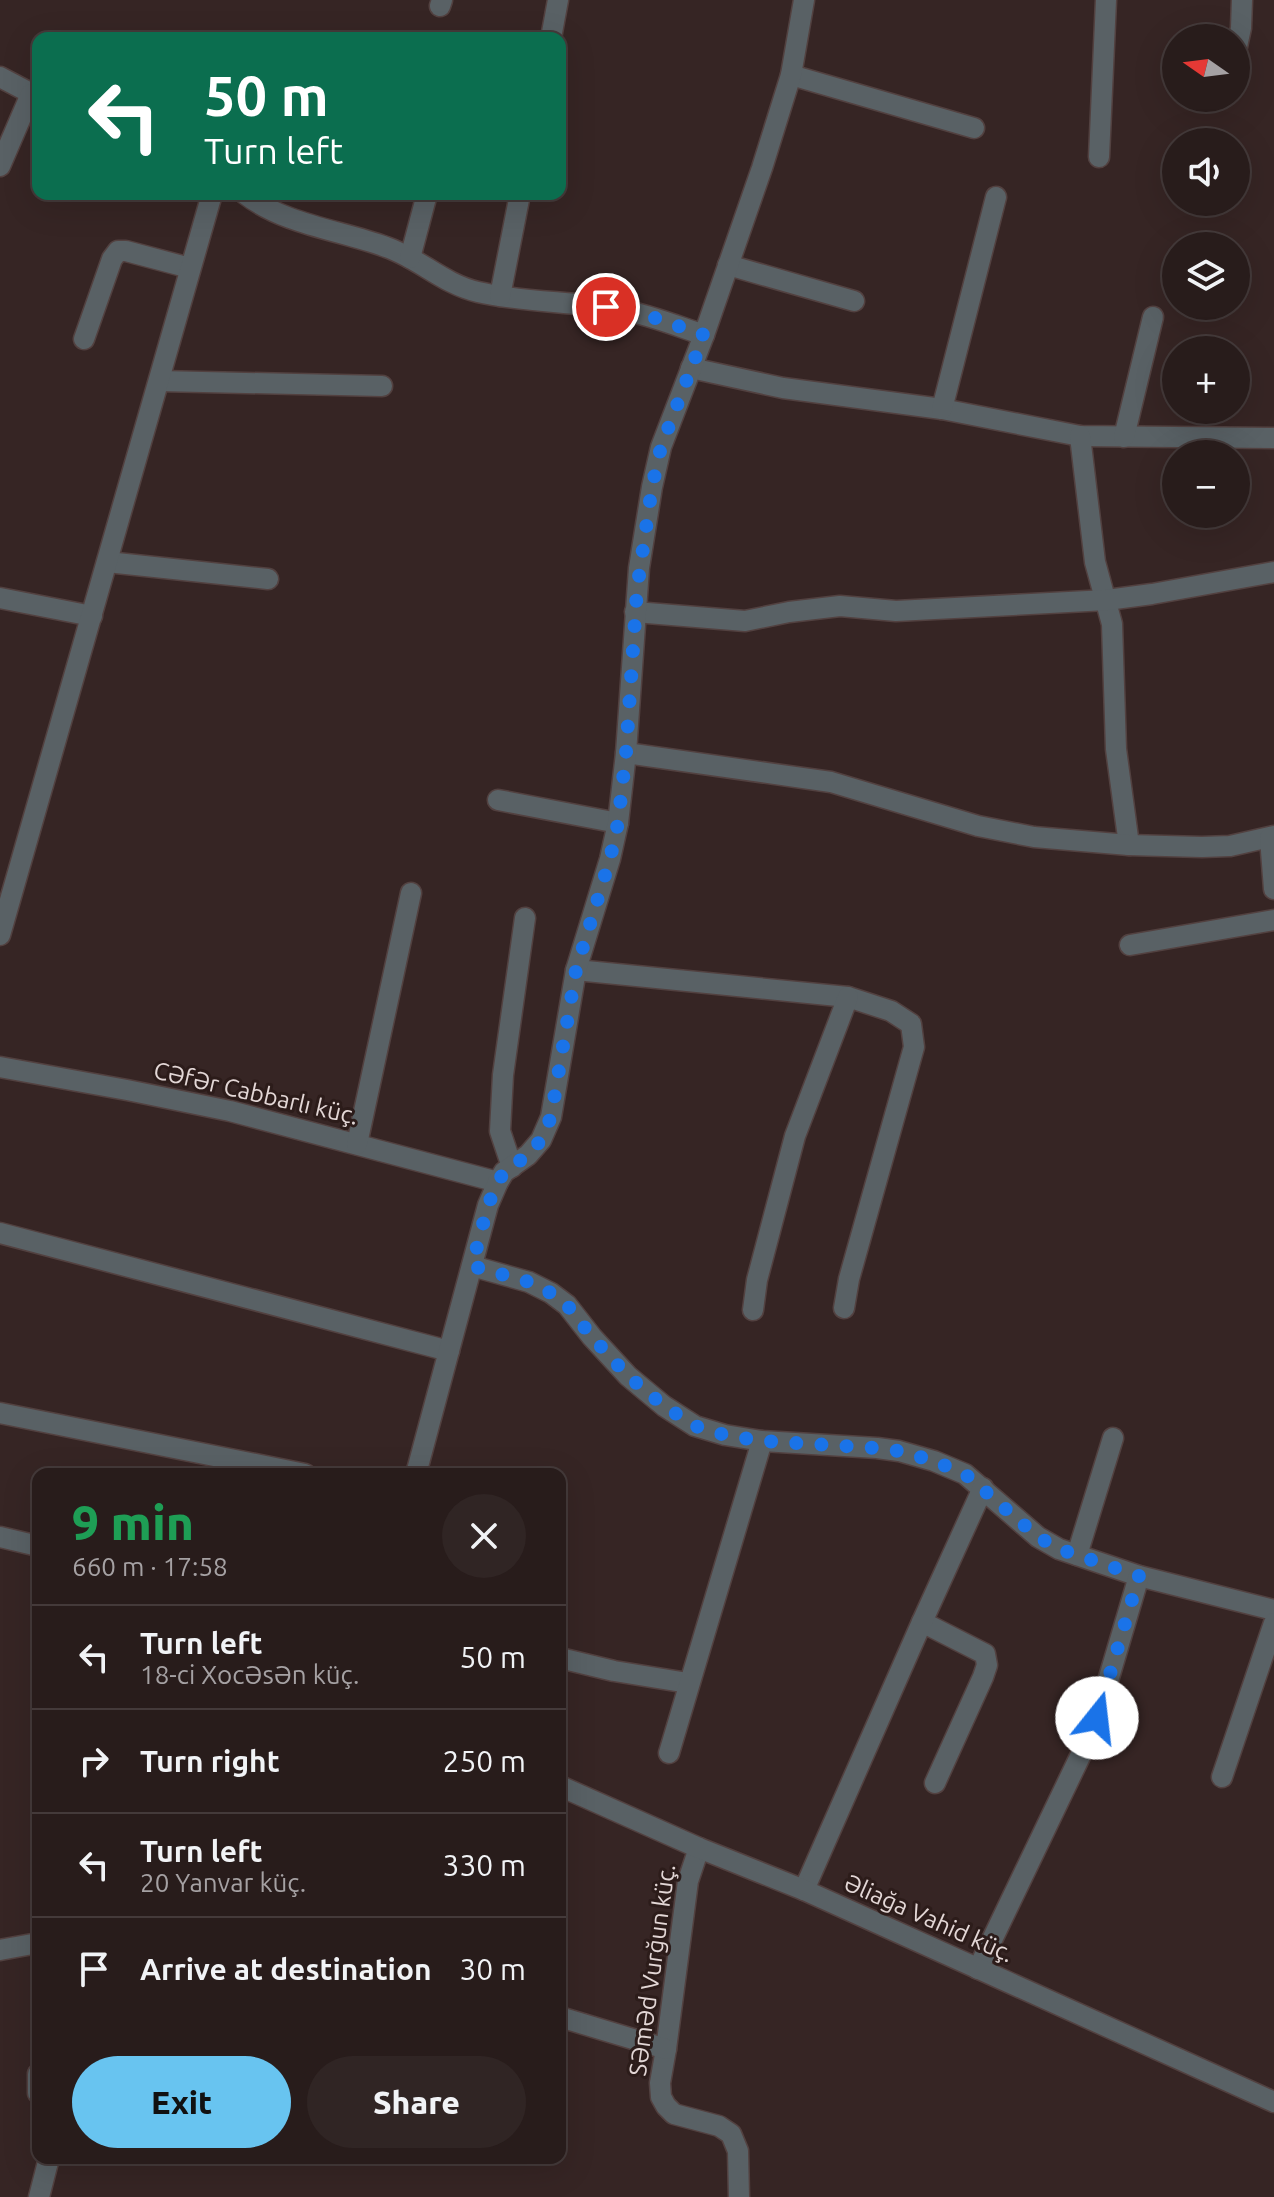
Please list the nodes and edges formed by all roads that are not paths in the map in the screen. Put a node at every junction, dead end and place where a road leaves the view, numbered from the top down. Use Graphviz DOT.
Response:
graph roads {
  1 [pos="558,0"];
  2 [pos="804,0"];
  3 [pos="1106,0"];
  4 [pos="1242,0"];
  5 [pos="1241,24"];
  6 [pos="552,32"];
  7 [pos="791,75"];
  8 [pos="0,77"];
  9 [pos="32,95"];
  10 [pos="32,100"];
  11 [pos="974,128"];
  12 [pos="1099,157"];
  13 [pos="0,166"];
  14 [pos="996,197"];
  15 [pos="210,200"];
  16 [pos="255,200"];
  17 [pos="425,200"];
  18 [pos="519,200"];
  19 [pos="410,258"];
  20 [pos="728,265"];
  21 [pos="190,268"];
  22 [pos="500,296"];
  23 [pos="854,301"];
  24 [pos="1153,317"];
  25 [pos="704,335"];
  26 [pos="84,339"];
  27 [pos="691,368"];
  28 [pos="160,381"];
  29 [pos="382,386"];
  30 [pos="942,409"];
  31 [pos="1080,436"];
  32 [pos="1124,437"];
  33 [pos="1274,438"];
  34 [pos="107,562"];
  35 [pos="1274,572"];
  36 [pos="268,579"];
  37 [pos="0,598"];
  38 [pos="1107,600"];
  39 [pos="635,612"];
  40 [pos="92,616"];
  41 [pos="626,753"];
  42 [pos="498,800"];
  43 [pos="618,823"];
  44 [pos="1272,837"];
  45 [pos="1129,845"];
  46 [pos="1274,889"];
  47 [pos="411,893"];
  48 [pos="525,918"];
  49 [pos="1274,920"];
  50 [pos="0,935"];
  51 [pos="1130,945"];
  52 [pos="576,970"];
  53 [pos="848,997"];
  54 [pos="0,1067"];
  55 [pos="357,1144"];
  56 [pos="505,1174"];
  57 [pos="0,1233"];
  58 [pos="472,1266"];
  59 [pos="844,1308"];
  60 [pos="753,1310"];
  61 [pos="449,1351"];
  62 [pos="0,1413"];
  63 [pos="1113,1438"];
  64 [pos="762,1441"];
  65 [pos="275,1468"];
  66 [pos="418,1468"];
  67 [pos="983,1488"];
  68 [pos="0,1537"];
  69 [pos="32,1545"];
  70 [pos="1077,1555"];
  71 [pos="1139,1576"];
  72 [pos="1274,1610"];
  73 [pos="922,1622"];
  74 [pos="1274,1623"];
  75 [pos="566,1659"];
  76 [pos="688,1683"];
  77 [pos="669,1753"];
  78 [pos="1222,1777"];
  79 [pos="935,1783"];
  80 [pos="566,1789"];
  81 [pos="699,1848"];
  82 [pos="804,1890"];
  83 [pos="32,1944"];
  84 [pos="0,1950"];
  85 [pos="978,1969"];
  86 [pos="566,2019"];
  87 [pos="666,2049"];
  88 [pos="1274,2102"];
  89 [pos="47,2164"];
  90 [pos="39,2197"];
  91 [pos="739,2197"];
  1 -- 6 [label="street"];
  2 -- 7 [label="street"];
  3 -- 12 [label="street"];
  4 -- 5 [label="street"];
  7 -- 11 [label="street"];
  7 -- 20 [label="street"];
  8 -- 9 [label="street"];
  10 -- 13 [label="street"];
  14 -- 30 [label="street"];
  15 -- 21 [label="street"];
  16 -- 19 [label="street"];
  17 -- 19 [label="street"];
  18 -- 22 [label="street"];
  19 -- 22 [label="street"];
  20 -- 23 [label="street"];
  20 -- 25 [label="street"];
  21 -- 26 [label="street"];
  21 -- 28 [label="street"];
  22 -- 25 [label="street"];
  24 -- 32 [label="street"];
  25 -- 27 [label="street"];
  27 -- 30 [label="street"];
  27 -- 39 [label="street"];
  28 -- 29 [label="street"];
  28 -- 34 [label="street"];
  30 -- 31 [label="street"];
  31 -- 32 [label="street"];
  31 -- 38 [label="street"];
  32 -- 33 [label="street"];
  34 -- 36 [label="street"];
  34 -- 40 [label="street"];
  35 -- 38 [label="street"];
  37 -- 40 [label="street"];
  38 -- 39 [label="street"];
  38 -- 45 [label="street"];
  39 -- 41 [label="street"];
  40 -- 50 [label="street"];
  41 -- 43 [label="street"];
  41 -- 45 [label="street"];
  42 -- 43 [label="street"];
  43 -- 52 [label="street"];
  44 -- 45 [label="street"];
  44 -- 46 [label="street"];
  47 -- 55 [label="street"];
  48 -- 56 [label="street"];
  49 -- 51 [label="street"];
  52 -- 53 [label="street"];
  52 -- 56 [label="street"];
  53 -- 59 [label="street"];
  53 -- 60 [label="street"];
  54 -- 55 [label="street, Cəfər Cabbarlı küç."];
  55 -- 56 [label="street, Cəfər Cabbarlı küç."];
  56 -- 58 [label="street"];
  57 -- 61 [label="street"];
  58 -- 61 [label="street"];
  58 -- 64 [label="street"];
  61 -- 66 [label="street"];
  62 -- 65 [label="street"];
  63 -- 70 [label="street"];
  64 -- 67 [label="street"];
  64 -- 76 [label="street"];
  67 -- 70 [label="street"];
  67 -- 73 [label="street"];
  68 -- 69 [label="street"];
  70 -- 71 [label="street"];
  71 -- 72 [label="street"];
  71 -- 85 [label="street"];
  73 -- 79 [label="street"];
  73 -- 82 [label="street"];
  74 -- 78 [label="street"];
  75 -- 76 [label="street"];
  76 -- 77 [label="street"];
  80 -- 81 [label="street, Əliağa Vahid küç."];
  81 -- 82 [label="street, Əliağa Vahid küç."];
  81 -- 87 [label="street, Səməd Vurğun küç."];
  82 -- 85 [label="street, Əliağa Vahid küç."];
  83 -- 84 [label="street"];
  85 -- 88 [label="street, Əliağa Vahid küç."];
  86 -- 87 [label="street"];
  87 -- 91 [label="street, Səməd Vurğun küç."];
  89 -- 90 [label="street"];
}
